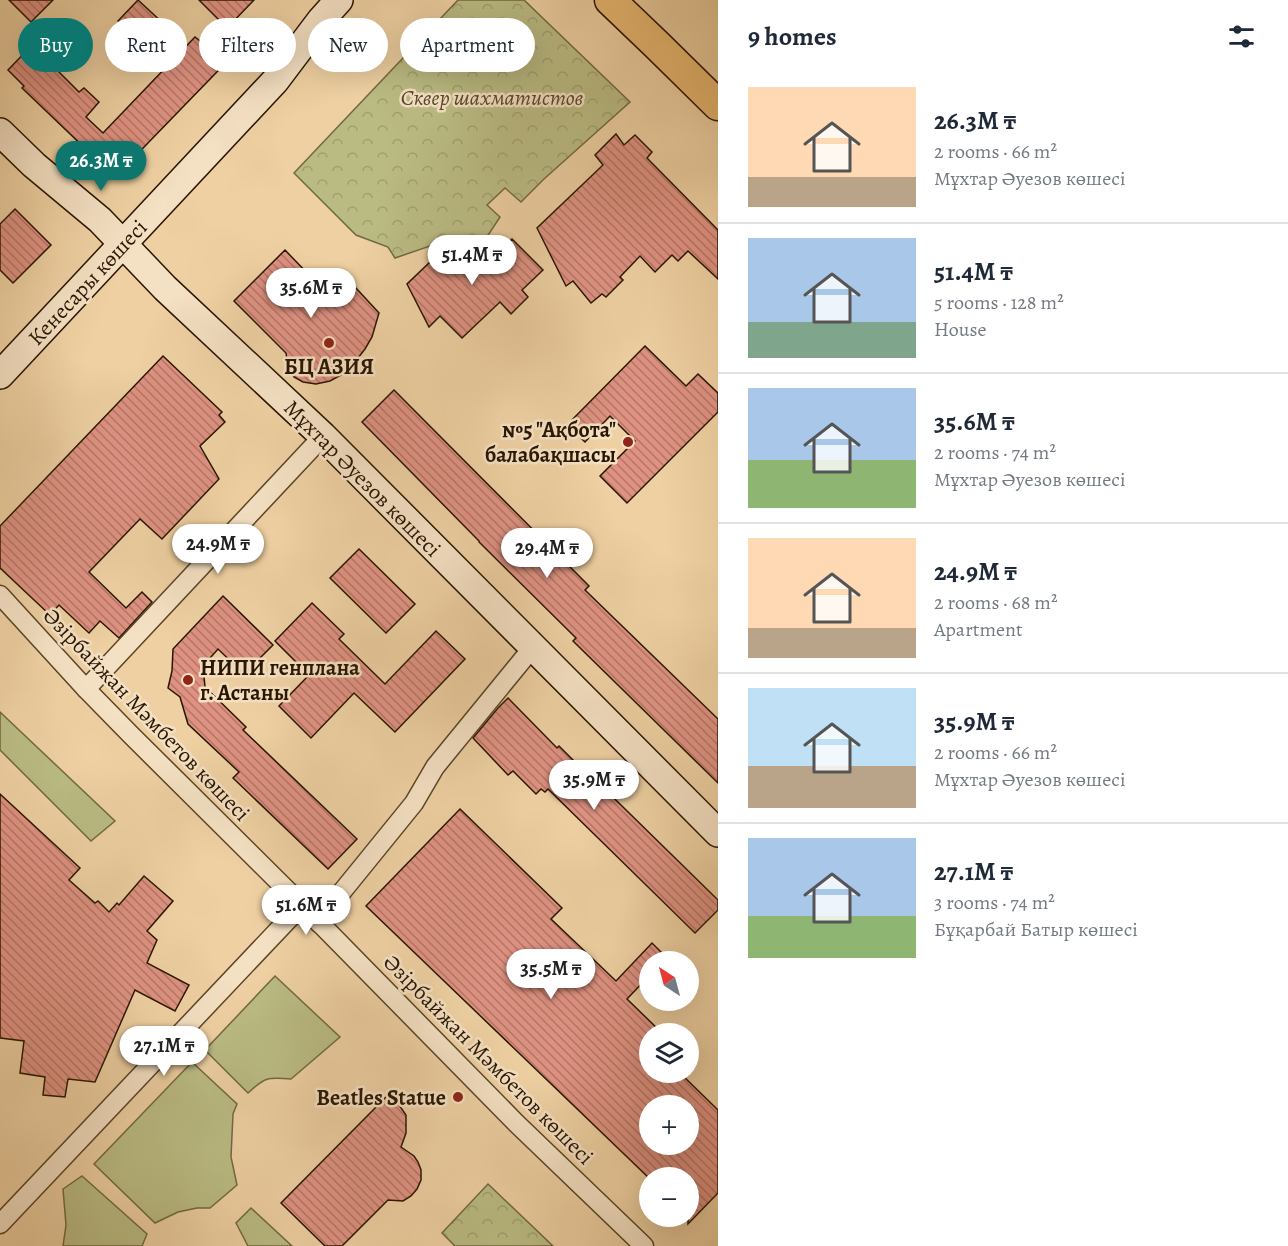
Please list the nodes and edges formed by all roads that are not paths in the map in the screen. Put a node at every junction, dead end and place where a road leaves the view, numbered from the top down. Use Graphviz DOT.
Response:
graph roads {
  1 [pos="339,0"];
  2 [pos="610,0"];
  3 [pos="718,105"];
  4 [pos="0,132"];
  5 [pos="122,244"];
  6 [pos="0,375"];
  7 [pos="323,436"];
  8 [pos="0,595"];
  9 [pos="533,647"];
  10 [pos="86,688"];
  11 [pos="718,833"];
  12 [pos="302,905"];
  13 [pos="319,923"];
  14 [pos="0,1224"];
  15 [pos="644,1246"];
  1 -- 5 [label="street, Кенесары көшесі"];
  2 -- 3 [label="main road"];
  4 -- 5 [label="street, Мұхтар Әуезов көшесі"];
  5 -- 6 [label="street, Кенесары көшесі"];
  5 -- 7 [label="street, Мұхтар Әуезов көшесі"];
  7 -- 9 [label="street, Мұхтар Әуезов көшесі"];
  7 -- 10 [label="street"];
  8 -- 10 [label="street, Әзірбайжан Мәмбетов көшесі"];
  9 -- 11 [label="street, Мұхтар Әуезов көшесі"];
  9 -- 13 [label="street"];
  10 -- 12 [label="street, Әзірбайжан Мәмбетов көшесі"];
  12 -- 13 [label="street, Әзірбайжан Мәмбетов көшесі"];
  12 -- 14 [label="street"];
  13 -- 15 [label="street, Әзірбайжан Мәмбетов көшесі"];
}
